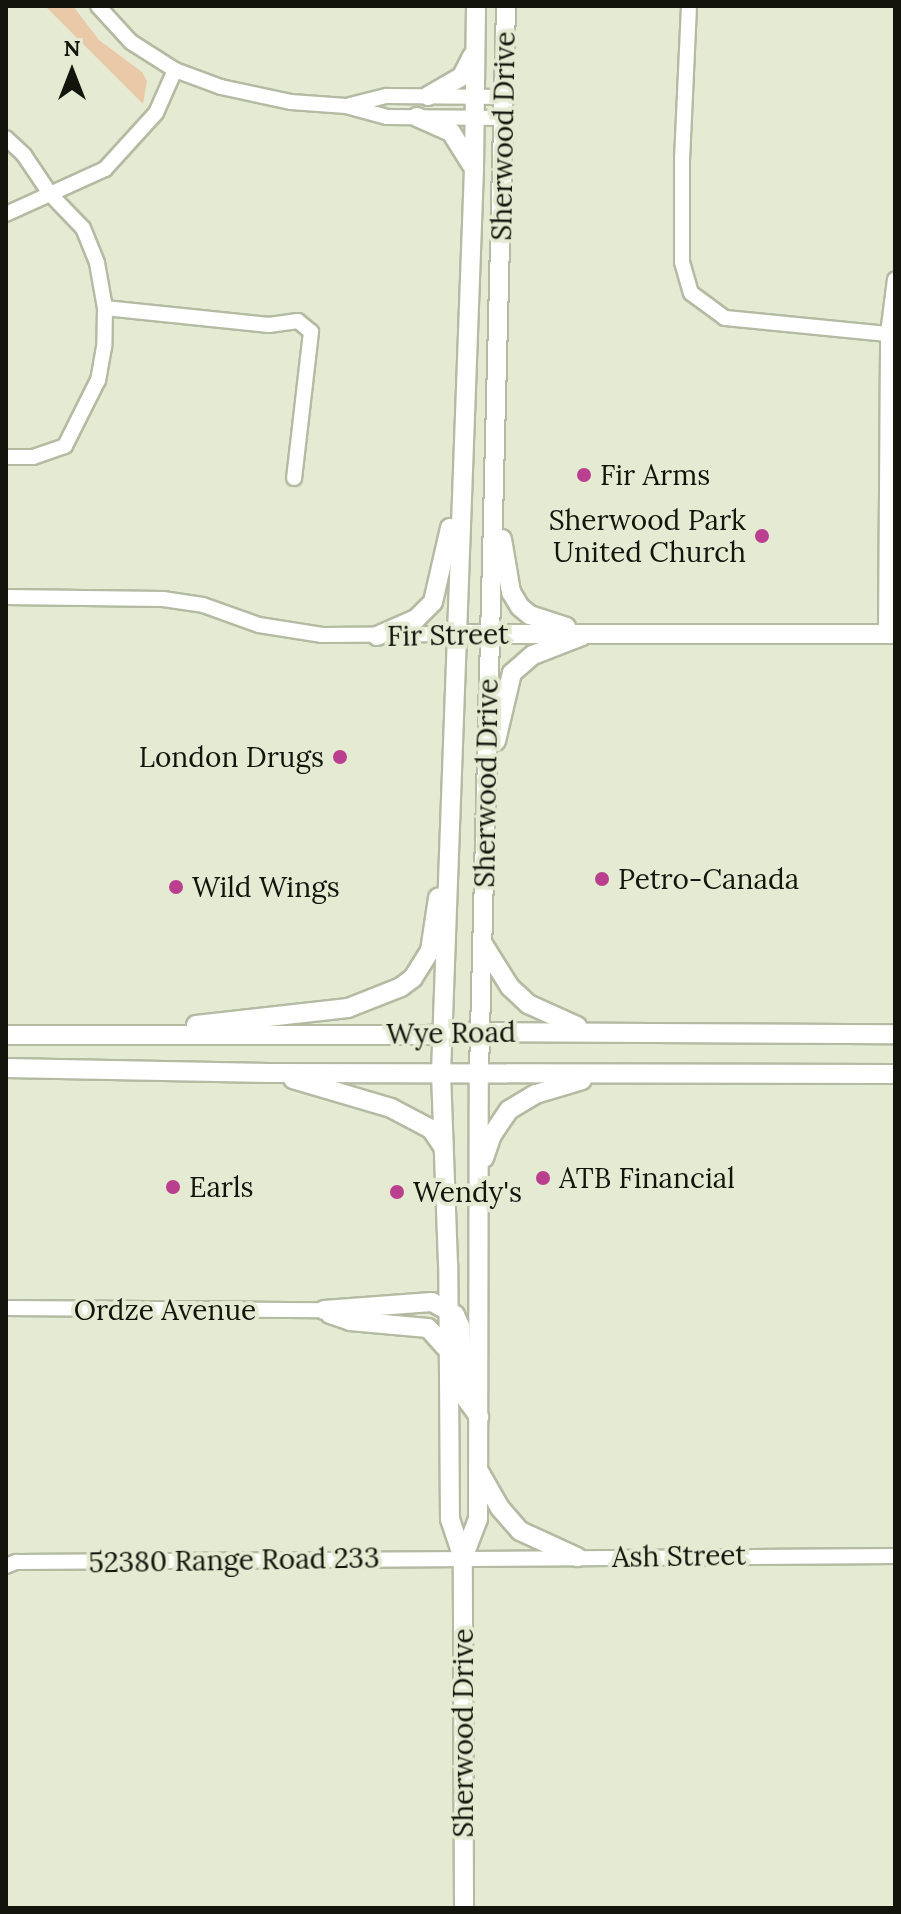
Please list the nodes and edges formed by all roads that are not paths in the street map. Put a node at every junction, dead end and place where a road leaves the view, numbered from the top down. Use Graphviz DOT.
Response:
graph roads {
  1 [pos="98,6"];
  2 [pos="476,6"];
  3 [pos="506,6"];
  4 [pos="689,6"];
  5 [pos="476,46"];
  6 [pos="175,70"];
  7 [pos="428,96"];
  8 [pos="475,97"];
  9 [pos="505,97"];
  10 [pos="346,106"];
  11 [pos="417,117"];
  12 [pos="474,118"];
  13 [pos="504,118"];
  14 [pos="6,138"];
  15 [pos="474,169"];
  16 [pos="51,195"];
  17 [pos="6,214"];
  18 [pos="895,279"];
  19 [pos="105,308"];
  20 [pos="888,334"];
  21 [pos="462,454"];
  22 [pos="6,457"];
  23 [pos="294,478"];
  24 [pos="496,500"];
  25 [pos="6,597"];
  26 [pos="588,633"];
  27 [pos="457,634"];
  28 [pos="490,634"];
  29 [pos="890,634"];
  30 [pos="377,636"];
  31 [pos="488,773"];
  32 [pos="453,793"];
  33 [pos="483,944"];
  34 [pos="481,1032"];
  35 [pos="595,1032"];
  36 [pos="895,1034"];
  37 [pos="6,1035"];
  38 [pos="107,1035"];
  39 [pos="442,1035"];
  40 [pos="6,1068"];
  41 [pos="479,1072"];
  42 [pos="269,1073"];
  43 [pos="441,1073"];
  44 [pos="612,1073"];
  45 [pos="895,1074"];
  46 [pos="444,1150"];
  47 [pos="480,1168"];
  48 [pos="6,1308"];
  49 [pos="324,1310"];
  50 [pos="448,1310"];
  51 [pos="448,1350"];
  52 [pos="479,1417"];
  53 [pos="479,1470"];
  54 [pos="895,1556"];
  55 [pos="577,1557"];
  56 [pos="463,1558"];
  57 [pos="6,1566"];
  58 [pos="464,1908"];
  1 -- 6 [label="street"];
  2 -- 5 [label="main road, Sherwood Drive"];
  3 -- 9 [label="main road, Sherwood Drive"];
  4 -- 20 [label="street"];
  5 -- 7 [label="main road"];
  5 -- 8 [label="main road, Sherwood Drive"];
  6 -- 10 [label="street"];
  6 -- 16 [label="street"];
  7 -- 8 [label="street"];
  7 -- 10 [label="street"];
  8 -- 9 [label="street"];
  8 -- 12 [label="main road, Sherwood Drive"];
  9 -- 13 [label="main road, Sherwood Drive"];
  10 -- 11 [label="street"];
  11 -- 12 [label="street"];
  11 -- 15 [label="main road"];
  12 -- 13 [label="street"];
  12 -- 15 [label="main road, Sherwood Drive"];
  13 -- 24 [label="main road, Sherwood Drive"];
  14 -- 16 [label="street"];
  15 -- 21 [label="main road, Sherwood Drive"];
  16 -- 17 [label="street"];
  16 -- 19 [label="street"];
  18 -- 20 [label="street"];
  19 -- 22 [label="street"];
  19 -- 23 [label="street"];
  20 -- 29 [label="street"];
  21 -- 27 [label="main road, Sherwood Drive"];
  21 -- 30 [label="main road"];
  24 -- 26 [label="main road"];
  24 -- 28 [label="main road, Sherwood Drive"];
  25 -- 30 [label="street, Fir Street"];
  26 -- 28 [label="main road, Fir Street"];
  26 -- 29 [label="main road, Fir Street"];
  26 -- 31 [label="main road"];
  27 -- 28 [label="main road, Fir Street"];
  27 -- 30 [label="street, Fir Street"];
  27 -- 32 [label="main road, Sherwood Drive"];
  28 -- 31 [label="main road, Sherwood Drive"];
  31 -- 33 [label="main road, Sherwood Drive"];
  32 -- 38 [label="main road"];
  32 -- 39 [label="main road, Sherwood Drive"];
  33 -- 34 [label="main road, Sherwood Drive"];
  33 -- 35 [label="main road"];
  34 -- 35 [label="main road, Wye Road"];
  34 -- 39 [label="main road, Wye Road"];
  34 -- 41 [label="main road, Sherwood Drive"];
  35 -- 36 [label="main road, Wye Road"];
  37 -- 38 [label="main road, Wye Road"];
  38 -- 39 [label="main road, Wye Road"];
  39 -- 43 [label="main road, Sherwood Drive"];
  40 -- 42 [label="main road, Wye Road"];
  41 -- 43 [label="main road, Wye Road"];
  41 -- 44 [label="main road, Wye Road"];
  41 -- 47 [label="main road, Sherwood Drive"];
  42 -- 43 [label="main road, Wye Road"];
  42 -- 46 [label="main road"];
  43 -- 46 [label="main road, Sherwood Drive"];
  44 -- 45 [label="main road, Wye Road"];
  44 -- 47 [label="main road"];
  46 -- 50 [label="main road, Sherwood Drive"];
  47 -- 52 [label="main road, Sherwood Drive"];
  48 -- 49 [label="street, Ordze Avenue"];
  49 -- 50 [label="main road"];
  49 -- 51 [label="main road"];
  50 -- 51 [label="main road, Sherwood Drive"];
  50 -- 52 [label="main road"];
  51 -- 56 [label="main road, Sherwood Drive"];
  52 -- 53 [label="main road, Sherwood Drive"];
  53 -- 55 [label="main road"];
  53 -- 56 [label="main road, Sherwood Drive"];
  54 -- 55 [label="street, Ash Street"];
  55 -- 56 [label="street, Ash Street"];
  56 -- 57 [label="street, 52380 Range Road 233"];
  56 -- 58 [label="main road, Sherwood Drive"];
}
